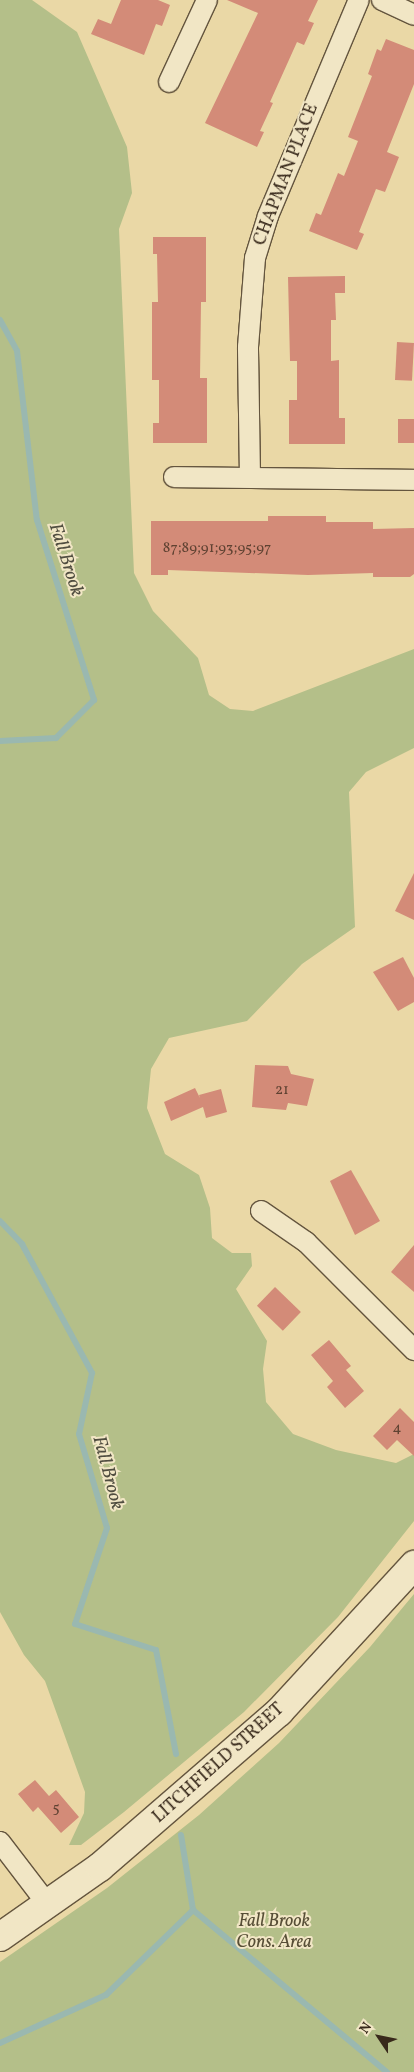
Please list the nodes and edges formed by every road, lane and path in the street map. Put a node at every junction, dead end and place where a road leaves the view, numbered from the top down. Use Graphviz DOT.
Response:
graph roads {
  1 [pos="207,0"];
  2 [pos="359,0"];
  3 [pos="382,0"];
  4 [pos="414,15"];
  5 [pos="169,82"];
  6 [pos="174,477"];
  7 [pos="250,477"];
  8 [pos="414,480"];
  9 [pos="261,1211"];
  10 [pos="414,1350"];
  11 [pos="414,1565"];
  12 [pos="0,1842"];
  13 [pos="49,1906"];
  14 [pos="0,1937"];
  1 -- 5 [label="street"];
  2 -- 7 [label="street, CHAPMAN PLACE"];
  3 -- 4 [label="street"];
  6 -- 7 [label="street"];
  7 -- 8 [label="street"];
  9 -- 10 [label="street"];
  11 -- 13 [label="main road, LITCHFIELD STREET"];
  12 -- 13 [label="street"];
  13 -- 14 [label="main road, LITCHFIELD STREET"];
}
